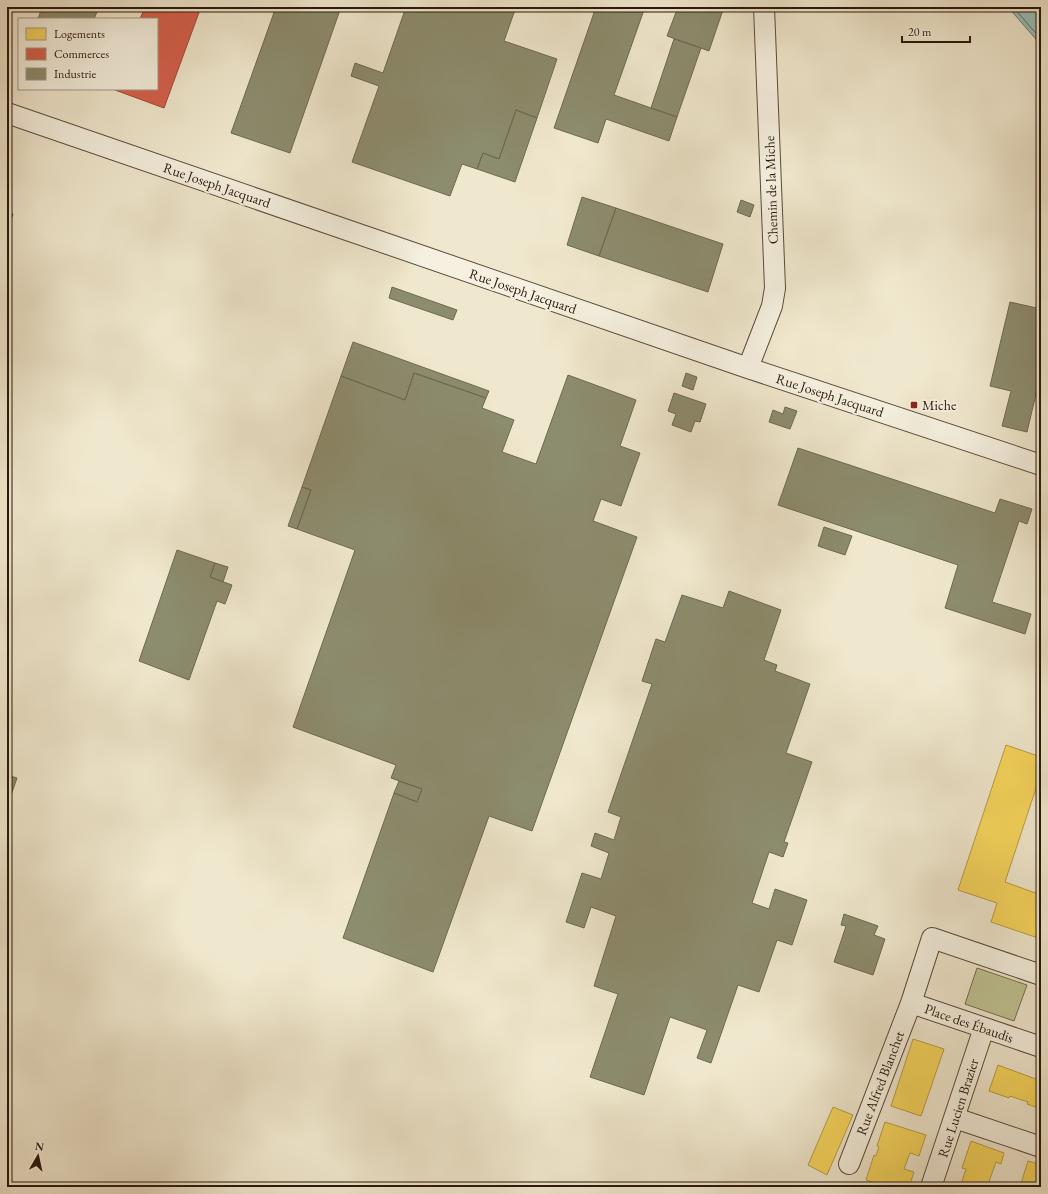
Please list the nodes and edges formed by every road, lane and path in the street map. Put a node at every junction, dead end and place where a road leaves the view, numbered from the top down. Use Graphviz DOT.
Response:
graph roads {
  1 [pos="764,7"];
  2 [pos="7,113"];
  3 [pos="748,368"];
  4 [pos="1041,465"];
  5 [pos="1041,975"];
  6 [pos="911,1003"];
  7 [pos="984,1028"];
  8 [pos="1041,1047"];
  9 [pos="955,1118"];
  10 [pos="1041,1147"];
  11 [pos="849,1164"];
  12 [pos="932,1187"];
  1 -- 3 [label="street, Chemin de la Miche"];
  2 -- 3 [label="street, Rue Joseph Jacquard"];
  3 -- 4 [label="street, Rue Joseph Jacquard"];
  5 -- 6 [label="street, Place des Ébaudis"];
  6 -- 7 [label="street, Place des Ébaudis"];
  6 -- 11 [label="street, Rue Alfred Blanchet"];
  7 -- 8 [label="street, Place des Ébaudis"];
  7 -- 9 [label="street, Rue Lucien Brazier"];
  9 -- 10 [label="street"];
  9 -- 12 [label="street, Rue Lucien Brazier"];
}
